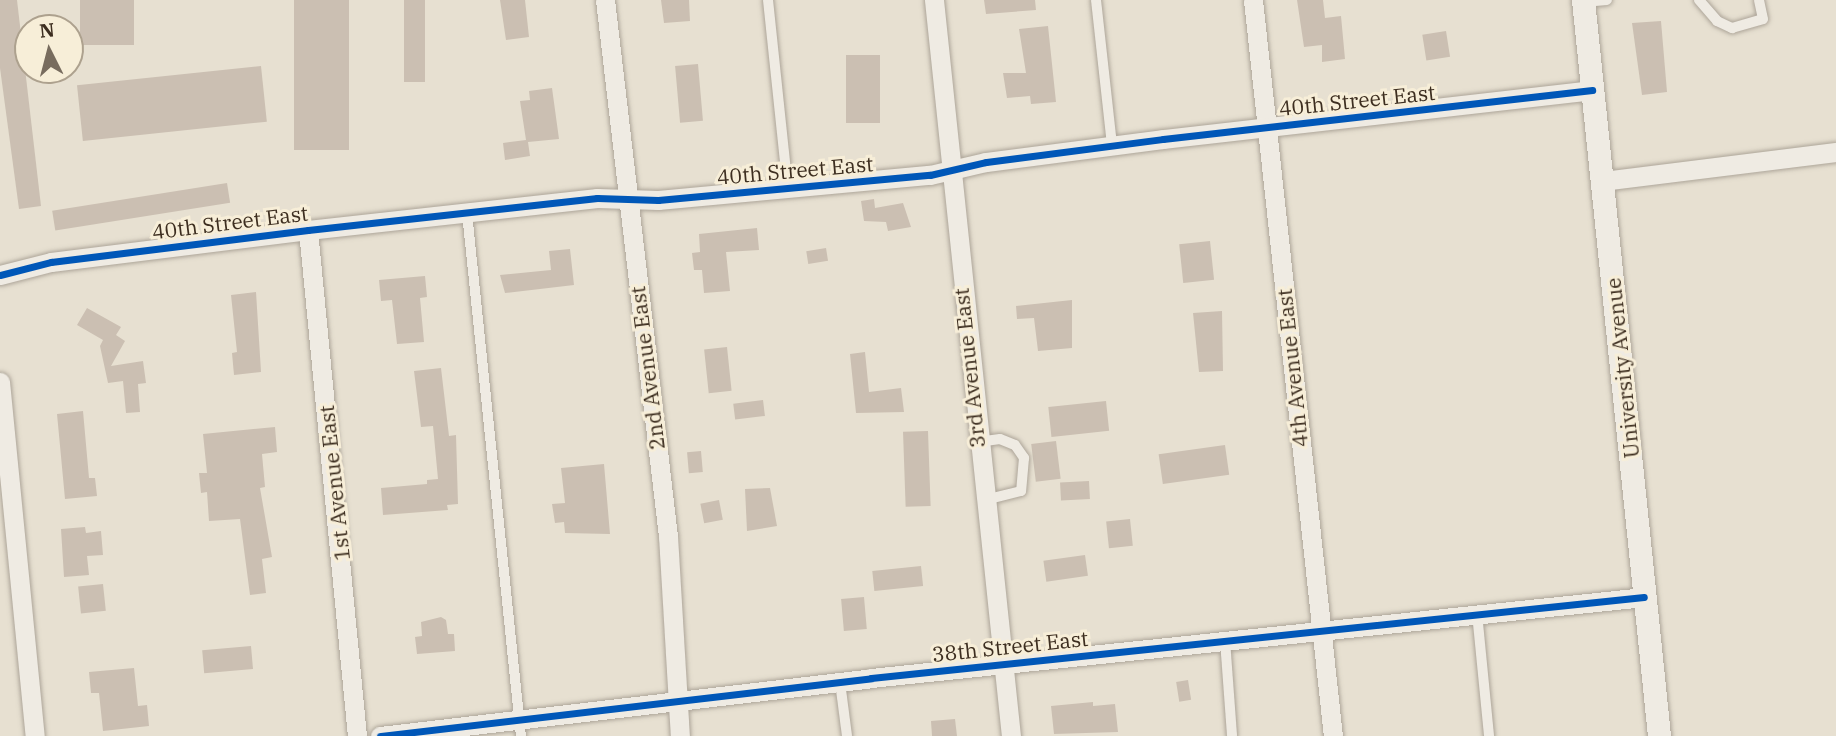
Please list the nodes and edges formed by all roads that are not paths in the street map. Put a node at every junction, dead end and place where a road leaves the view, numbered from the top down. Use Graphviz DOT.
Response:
graph roads {
  1 [pos="605,0"];
  2 [pos="768,0"];
  3 [pos="934,0"];
  4 [pos="1096,0"];
  5 [pos="1253,0"];
  6 [pos="1606,0"];
  7 [pos="1699,0"];
  8 [pos="1759,0"];
  9 [pos="1583,1"];
  10 [pos="1592,90"];
  11 [pos="1268,127"];
  12 [pos="1112,146"];
  13 [pos="1836,152"];
  14 [pos="949,170"];
  15 [pos="1603,181"];
  16 [pos="788,189"];
  17 [pos="627,199"];
  18 [pos="467,213"];
  19 [pos="308,230"];
  20 [pos="0,275"];
  21 [pos="0,382"];
  22 [pos="977,442"];
  23 [pos="983,500"];
  24 [pos="1644,597"];
  25 [pos="1477,613"];
  26 [pos="1320,629"];
  27 [pos="1225,640"];
  28 [pos="1003,664"];
  29 [pos="840,682"];
  30 [pos="678,700"];
  31 [pos="520,728"];
  32 [pos="35,736"];
  33 [pos="357,736"];
  34 [pos="380,736"];
  35 [pos="680,736"];
  36 [pos="847,736"];
  37 [pos="1011,736"];
  38 [pos="1232,736"];
  39 [pos="1333,736"];
  40 [pos="1489,736"];
  41 [pos="1659,736"];
  1 -- 17 [label="street, 2nd Avenue East"];
  2 -- 16 [label="lane"];
  3 -- 14 [label="street, 3rd Avenue East"];
  4 -- 12 [label="lane"];
  5 -- 11 [label="street, 4th Avenue East"];
  6 -- 9 [label="lane"];
  7 -- 8 [label="lane"];
  9 -- 10 [label="street, University Avenue"];
  10 -- 11 [label="street, 40th Street East"];
  10 -- 15 [label="street, University Avenue"];
  11 -- 12 [label="street, 40th Street East"];
  11 -- 26 [label="street, 4th Avenue East"];
  12 -- 14 [label="street, 40th Street East"];
  13 -- 15 [label="street"];
  14 -- 16 [label="street, 40th Street East"];
  14 -- 22 [label="street, 3rd Avenue East"];
  15 -- 24 [label="street, University Avenue"];
  16 -- 17 [label="street, 40th Street East"];
  17 -- 18 [label="street, 40th Street East"];
  17 -- 30 [label="street, 2nd Avenue East"];
  18 -- 19 [label="street, 40th Street East"];
  18 -- 31 [label="lane"];
  19 -- 20 [label="street, 40th Street East"];
  19 -- 33 [label="street, 1st Avenue East"];
  21 -- 32 [label="street"];
  22 -- 23 [label="street, 3rd Avenue East"];
  22 -- 23 [label="lane"];
  23 -- 28 [label="street, 3rd Avenue East"];
  24 -- 25 [label="street, 38th Street East"];
  24 -- 41 [label="street, University Avenue"];
  25 -- 26 [label="street, 38th Street East"];
  25 -- 40 [label="lane"];
  26 -- 27 [label="street, 38th Street East"];
  26 -- 39 [label="street, 4th Avenue East"];
  27 -- 28 [label="street, 38th Street East"];
  27 -- 38 [label="lane"];
  28 -- 29 [label="street, 38th Street East"];
  28 -- 37 [label="street, 3rd Avenue East"];
  29 -- 30 [label="street, 38th Street East"];
  29 -- 36 [label="lane"];
  30 -- 31 [label="street, 38th Street East"];
  30 -- 35 [label="street, 2nd Avenue East"];
  31 -- 34 [label="street, 38th Street East"];
}
